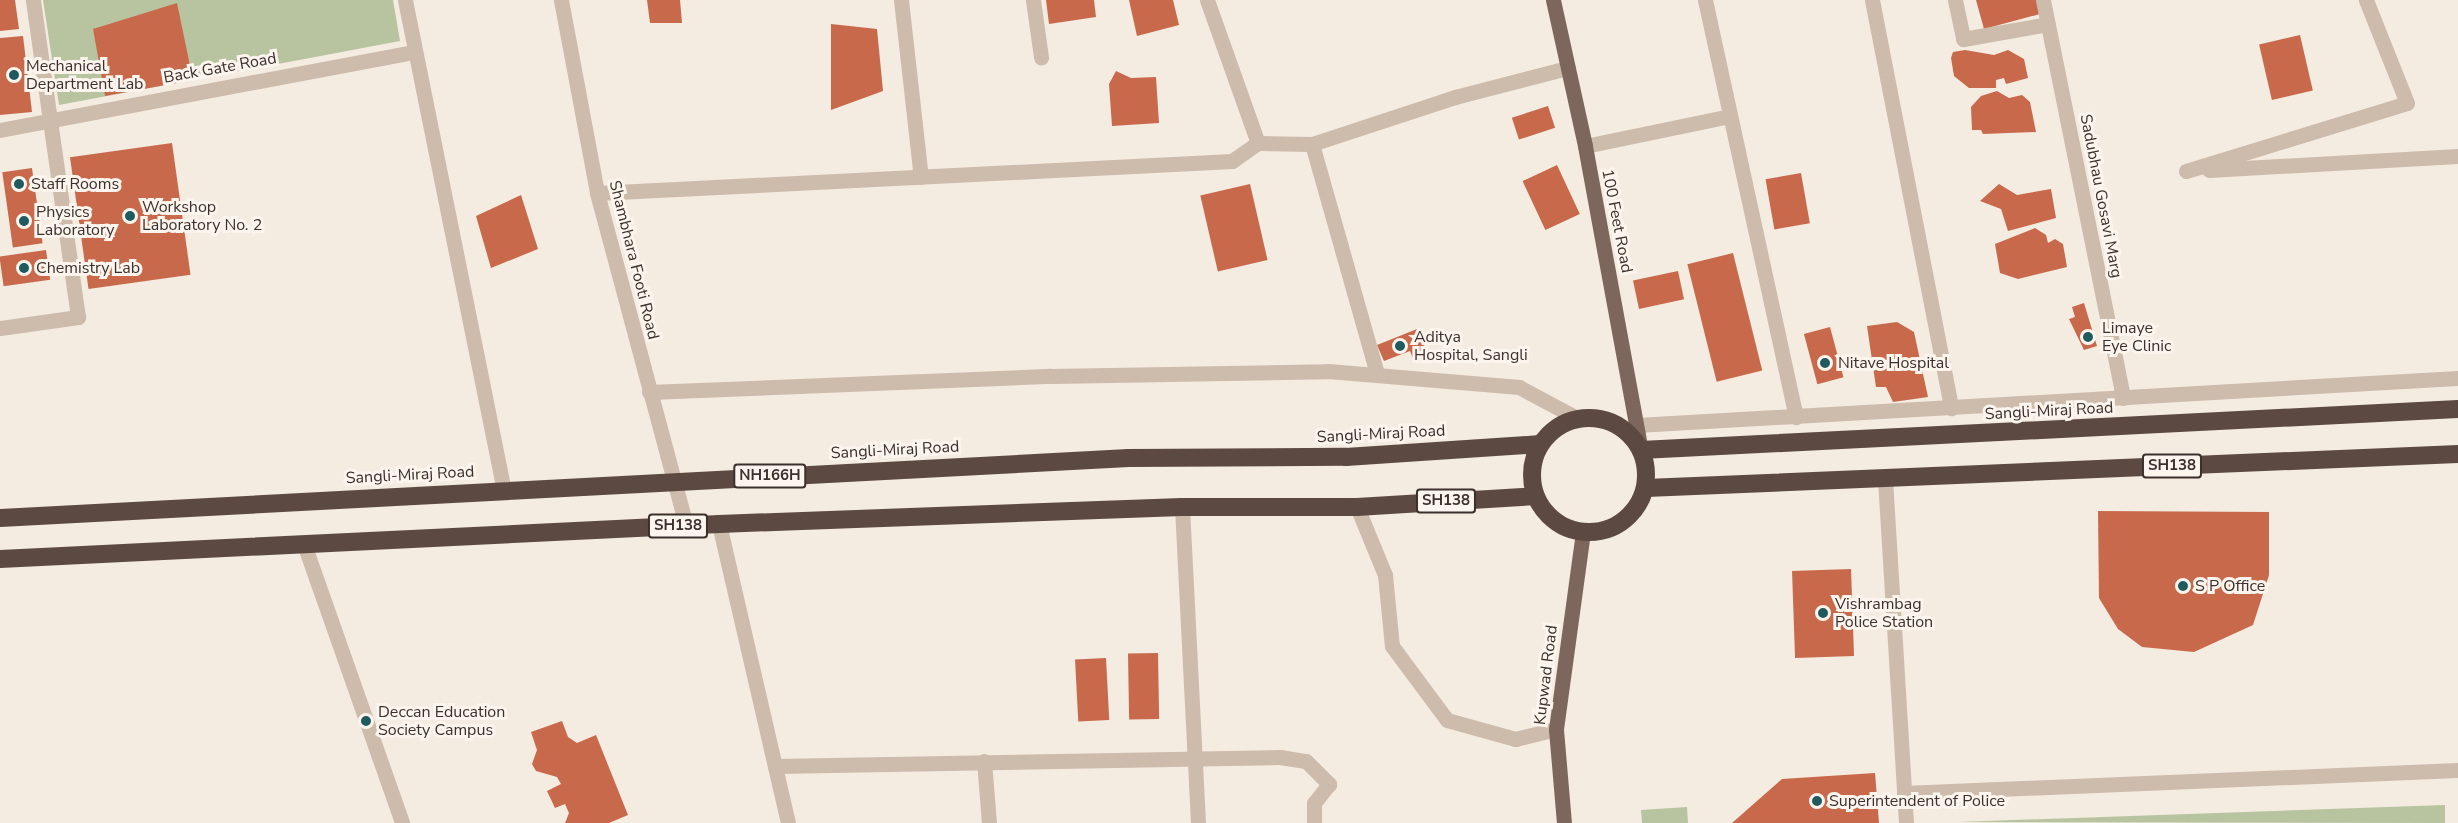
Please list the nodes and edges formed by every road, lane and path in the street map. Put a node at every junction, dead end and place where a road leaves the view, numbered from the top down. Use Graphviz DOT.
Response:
graph roads {
  1 [pos="33,0"];
  2 [pos="405,0"];
  3 [pos="561,0"];
  4 [pos="901,0"];
  5 [pos="1033,0"];
  6 [pos="1207,0"];
  7 [pos="1553,0"];
  8 [pos="1705,0"];
  9 [pos="1872,0"];
  10 [pos="1955,0"];
  11 [pos="2043,0"];
  12 [pos="2366,0"];
  13 [pos="2048,24"];
  14 [pos="413,52"];
  15 [pos="1041,57"];
  16 [pos="1567,68"];
  17 [pos="1730,116"];
  18 [pos="52,120"];
  19 [pos="0,130"];
  20 [pos="1258,143"];
  21 [pos="1312,144"];
  22 [pos="1585,146"];
  23 [pos="2458,156"];
  24 [pos="921,177"];
  25 [pos="597,194"];
  26 [pos="0,328"];
  27 [pos="1377,374"];
  28 [pos="2458,378"];
  29 [pos="649,392"];
  30 [pos="2123,398"];
  31 [pos="1951,408"];
  32 [pos="2458,409"];
  33 [pos="1796,417"];
  34 [pos="1579,419"];
  35 [pos="1637,425"];
  36 [pos="1541,444"];
  37 [pos="1641,450"];
  38 [pos="2458,454"];
  39 [pos="1885,479"];
  40 [pos="674,481"];
  41 [pos="1646,488"];
  42 [pos="504,490"];
  43 [pos="1536,496"];
  44 [pos="1182,507"];
  45 [pos="1357,507"];
  46 [pos="0,518"];
  47 [pos="719,524"];
  48 [pos="686,525"];
  49 [pos="1583,532"];
  50 [pos="304,544"];
  51 [pos="0,559"];
  52 [pos="1556,729"];
  53 [pos="1195,756"];
  54 [pos="984,761"];
  55 [pos="776,766"];
  56 [pos="2458,770"];
  57 [pos="1904,794"];
  58 [pos="402,823"];
  59 [pos="788,823"];
  60 [pos="989,823"];
  61 [pos="1198,823"];
  62 [pos="1314,823"];
  63 [pos="1564,823"];
  64 [pos="1906,823"];
  1 -- 18 [label="street"];
  2 -- 14 [label="street"];
  3 -- 25 [label="street, Shambhara Footi Road"];
  4 -- 24 [label="street"];
  5 -- 15 [label="street"];
  6 -- 20 [label="street"];
  7 -- 16 [label="main road, 100 Feet Road"];
  8 -- 17 [label="street"];
  9 -- 31 [label="street"];
  10 -- 13 [label="street"];
  11 -- 13 [label="street, Sadubhau Gosavi Marg"];
  12 -- 23 [label="street"];
  13 -- 30 [label="street, Sadubhau Gosavi Marg"];
  14 -- 18 [label="street, Back Gate Road"];
  14 -- 42 [label="street"];
  16 -- 21 [label="street"];
  16 -- 22 [label="main road, 100 Feet Road"];
  17 -- 22 [label="street"];
  17 -- 33 [label="street"];
  18 -- 19 [label="street, Back Gate Road"];
  18 -- 26 [label="street"];
  20 -- 21 [label="street"];
  20 -- 24 [label="street"];
  21 -- 27 [label="street"];
  22 -- 35 [label="main road, 100 Feet Road"];
  24 -- 25 [label="street"];
  25 -- 29 [label="street, Shambhara Footi Road"];
  27 -- 29 [label="street"];
  27 -- 34 [label="street"];
  28 -- 30 [label="street"];
  29 -- 40 [label="street, Shambhara Footi Road"];
  30 -- 31 [label="street"];
  31 -- 33 [label="street"];
  32 -- 37 [label="highway, Sangli-Miraj Road"];
  33 -- 35 [label="street"];
  34 -- 36 [label="highway"];
  34 -- 37 [label="highway"];
  35 -- 37 [label="main road, 100 Feet Road"];
  36 -- 40 [label="highway, Sangli-Miraj Road / NH166H"];
  36 -- 43 [label="highway"];
  37 -- 41 [label="highway"];
  38 -- 39 [label="highway, SH138"];
  39 -- 41 [label="highway"];
  39 -- 57 [label="street"];
  40 -- 42 [label="highway, Sangli-Miraj Road / NH166H"];
  40 -- 48 [label="street, Shambhara Footi Road"];
  41 -- 49 [label="highway"];
  42 -- 46 [label="highway, Sangli-Miraj Road / NH166H"];
  43 -- 45 [label="highway, SH138"];
  43 -- 49 [label="highway"];
  44 -- 45 [label="highway, SH138"];
  44 -- 47 [label="highway, SH138"];
  44 -- 53 [label="street"];
  45 -- 52 [label="street"];
  47 -- 48 [label="highway, SH138"];
  47 -- 55 [label="street"];
  48 -- 50 [label="highway, SH138"];
  49 -- 52 [label="main road, Kupwad Road"];
  50 -- 51 [label="highway, SH138"];
  50 -- 58 [label="street"];
  52 -- 63 [label="main road, Kupwad Road"];
  53 -- 54 [label="street"];
  53 -- 61 [label="street"];
  53 -- 62 [label="street"];
  54 -- 55 [label="street"];
  54 -- 60 [label="street"];
  55 -- 59 [label="street"];
  56 -- 57 [label="street"];
  57 -- 64 [label="street"];
}
